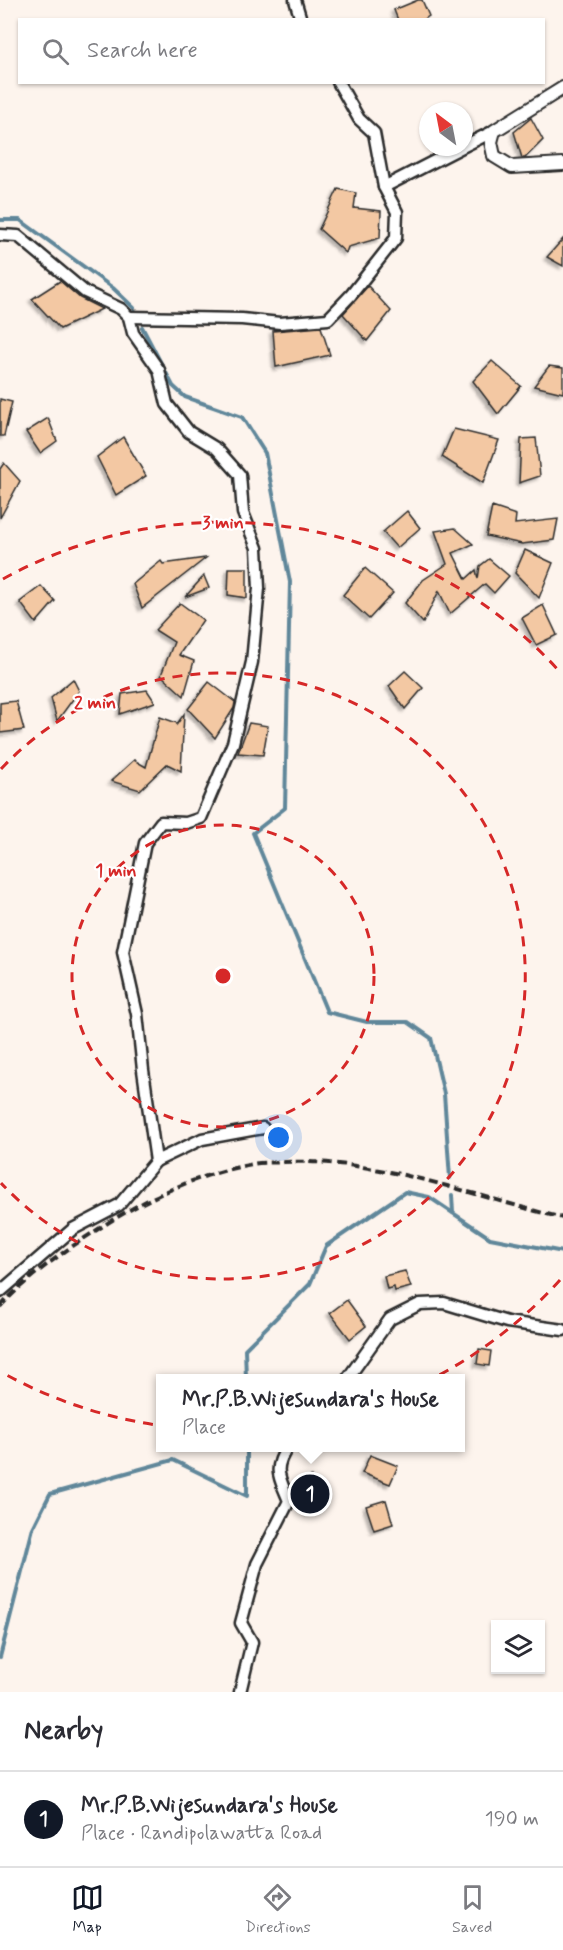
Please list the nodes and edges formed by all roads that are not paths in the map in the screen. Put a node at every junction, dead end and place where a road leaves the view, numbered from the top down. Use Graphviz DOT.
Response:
graph roads {
  1 [pos="295,0"];
  2 [pos="300,18"];
  3 [pos="339,84"];
  4 [pos="563,88"];
  5 [pos="494,131"];
  6 [pos="473,142"];
  7 [pos="445,156"];
  8 [pos="563,164"];
  9 [pos="384,187"];
  10 [pos="0,236"];
  11 [pos="129,317"];
  12 [pos="263,1128"];
  13 [pos="156,1161"];
  14 [pos="0,1292"];
  15 [pos="563,1330"];
  16 [pos="351,1374"];
  17 [pos="284,1452"];
  18 [pos="240,1692"];
  1 -- 2 [label="street"];
  3 -- 9 [label="street"];
  4 -- 5 [label="street"];
  5 -- 6 [label="street"];
  5 -- 8 [label="street"];
  7 -- 9 [label="street"];
  9 -- 11 [label="street"];
  10 -- 11 [label="street"];
  11 -- 13 [label="street"];
  12 -- 13 [label="street"];
  13 -- 14 [label="street"];
  15 -- 16 [label="street"];
  17 -- 18 [label="street"];
}
